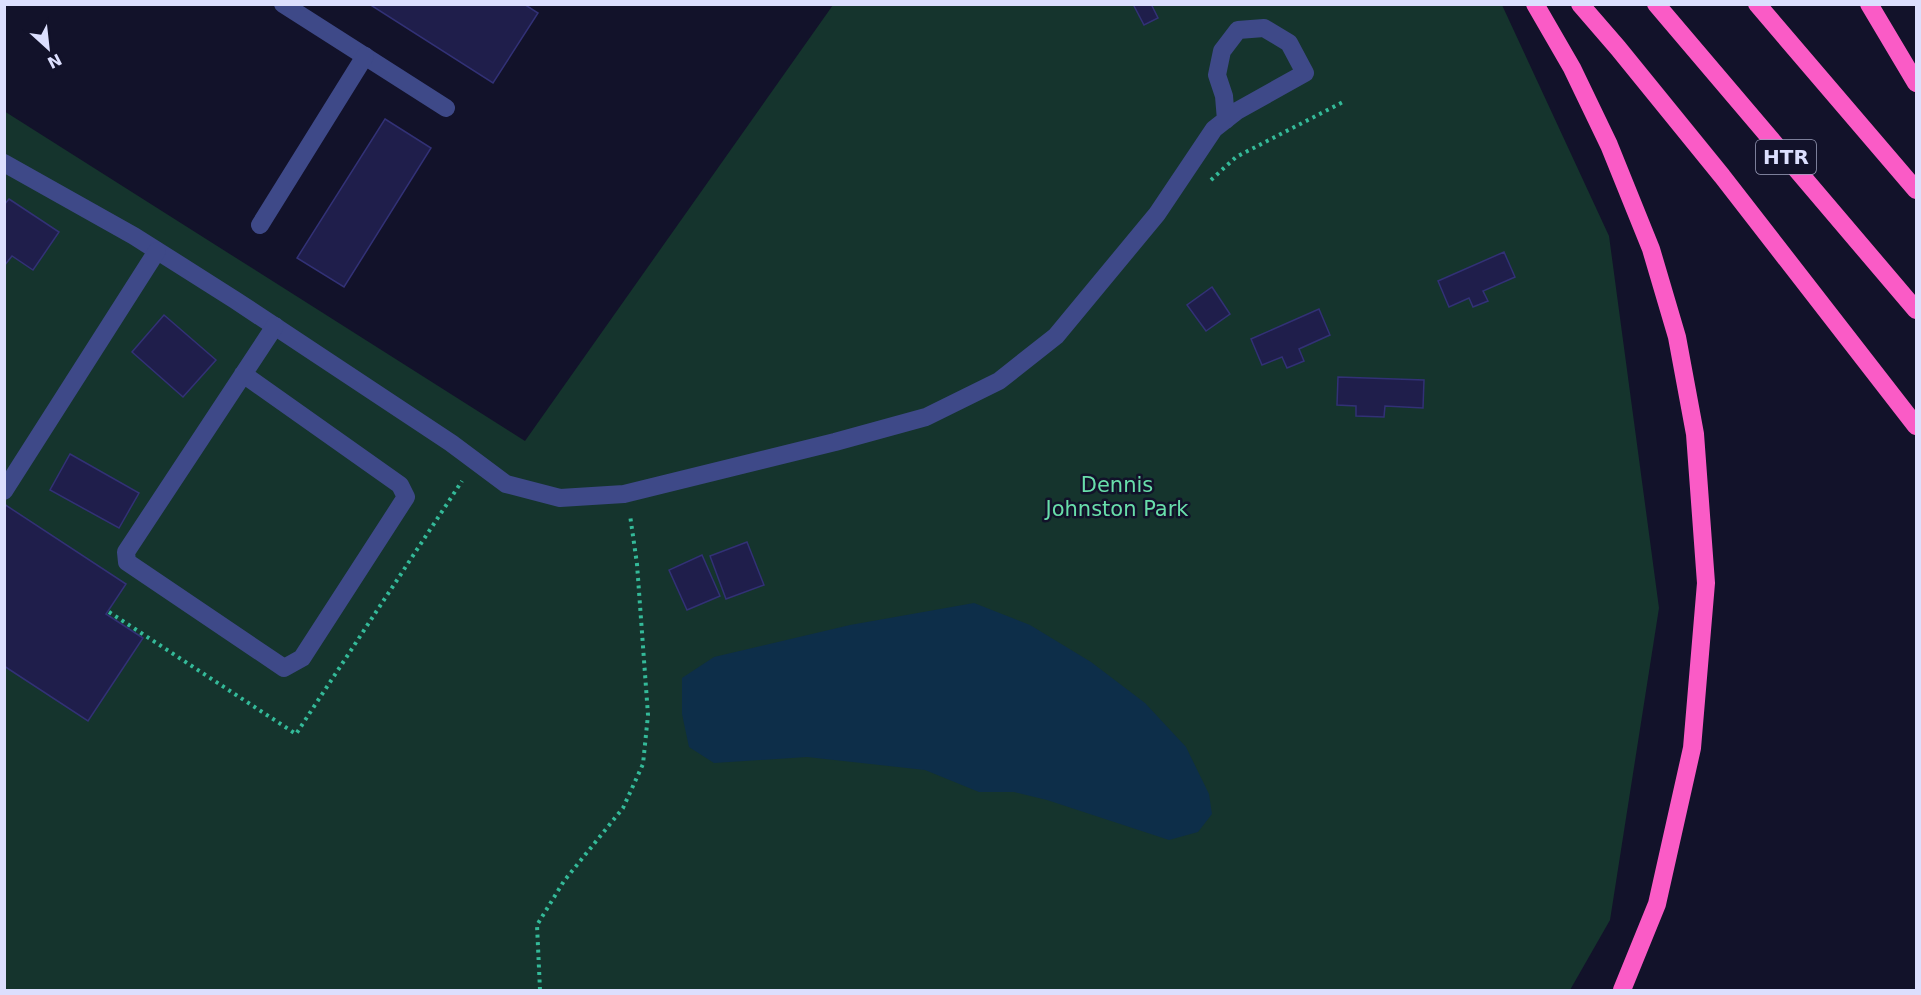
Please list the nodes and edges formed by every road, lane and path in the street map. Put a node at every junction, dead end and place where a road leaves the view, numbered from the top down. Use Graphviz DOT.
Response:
graph roads {
  1 [pos="283,4"];
  2 [pos="1535,4"];
  3 [pos="1580,4"];
  4 [pos="1656,4"];
  5 [pos="1757,4"];
  6 [pos="1869,4"];
  7 [pos="365,56"];
  8 [pos="1917,84"];
  9 [pos="446,108"];
  10 [pos="1226,120"];
  11 [pos="7,166"];
  12 [pos="1917,190"];
  13 [pos="260,225"];
  14 [pos="157,250"];
  15 [pos="1917,310"];
  16 [pos="275,326"];
  17 [pos="243,374"];
  18 [pos="1917,426"];
  19 [pos="4,491"];
  20 [pos="624,494"];
  21 [pos="540,990"];
  22 [pos="1622,990"];
  1 -- 7 [label="lane"];
  2 -- 22 [label="highway"];
  3 -- 18 [label="highway"];
  4 -- 15 [label="highway, HTR"];
  5 -- 12 [label="highway"];
  6 -- 8 [label="highway"];
  7 -- 9 [label="lane"];
  7 -- 13 [label="lane"];
  10 -- 10 [label="lane"];
  10 -- 20 [label="lane"];
  11 -- 14 [label="lane"];
  14 -- 16 [label="lane"];
  14 -- 19 [label="lane"];
  16 -- 17 [label="lane"];
  16 -- 20 [label="lane"];
  17 -- 17 [label="lane"];
  20 -- 21 [label="path"];
}
